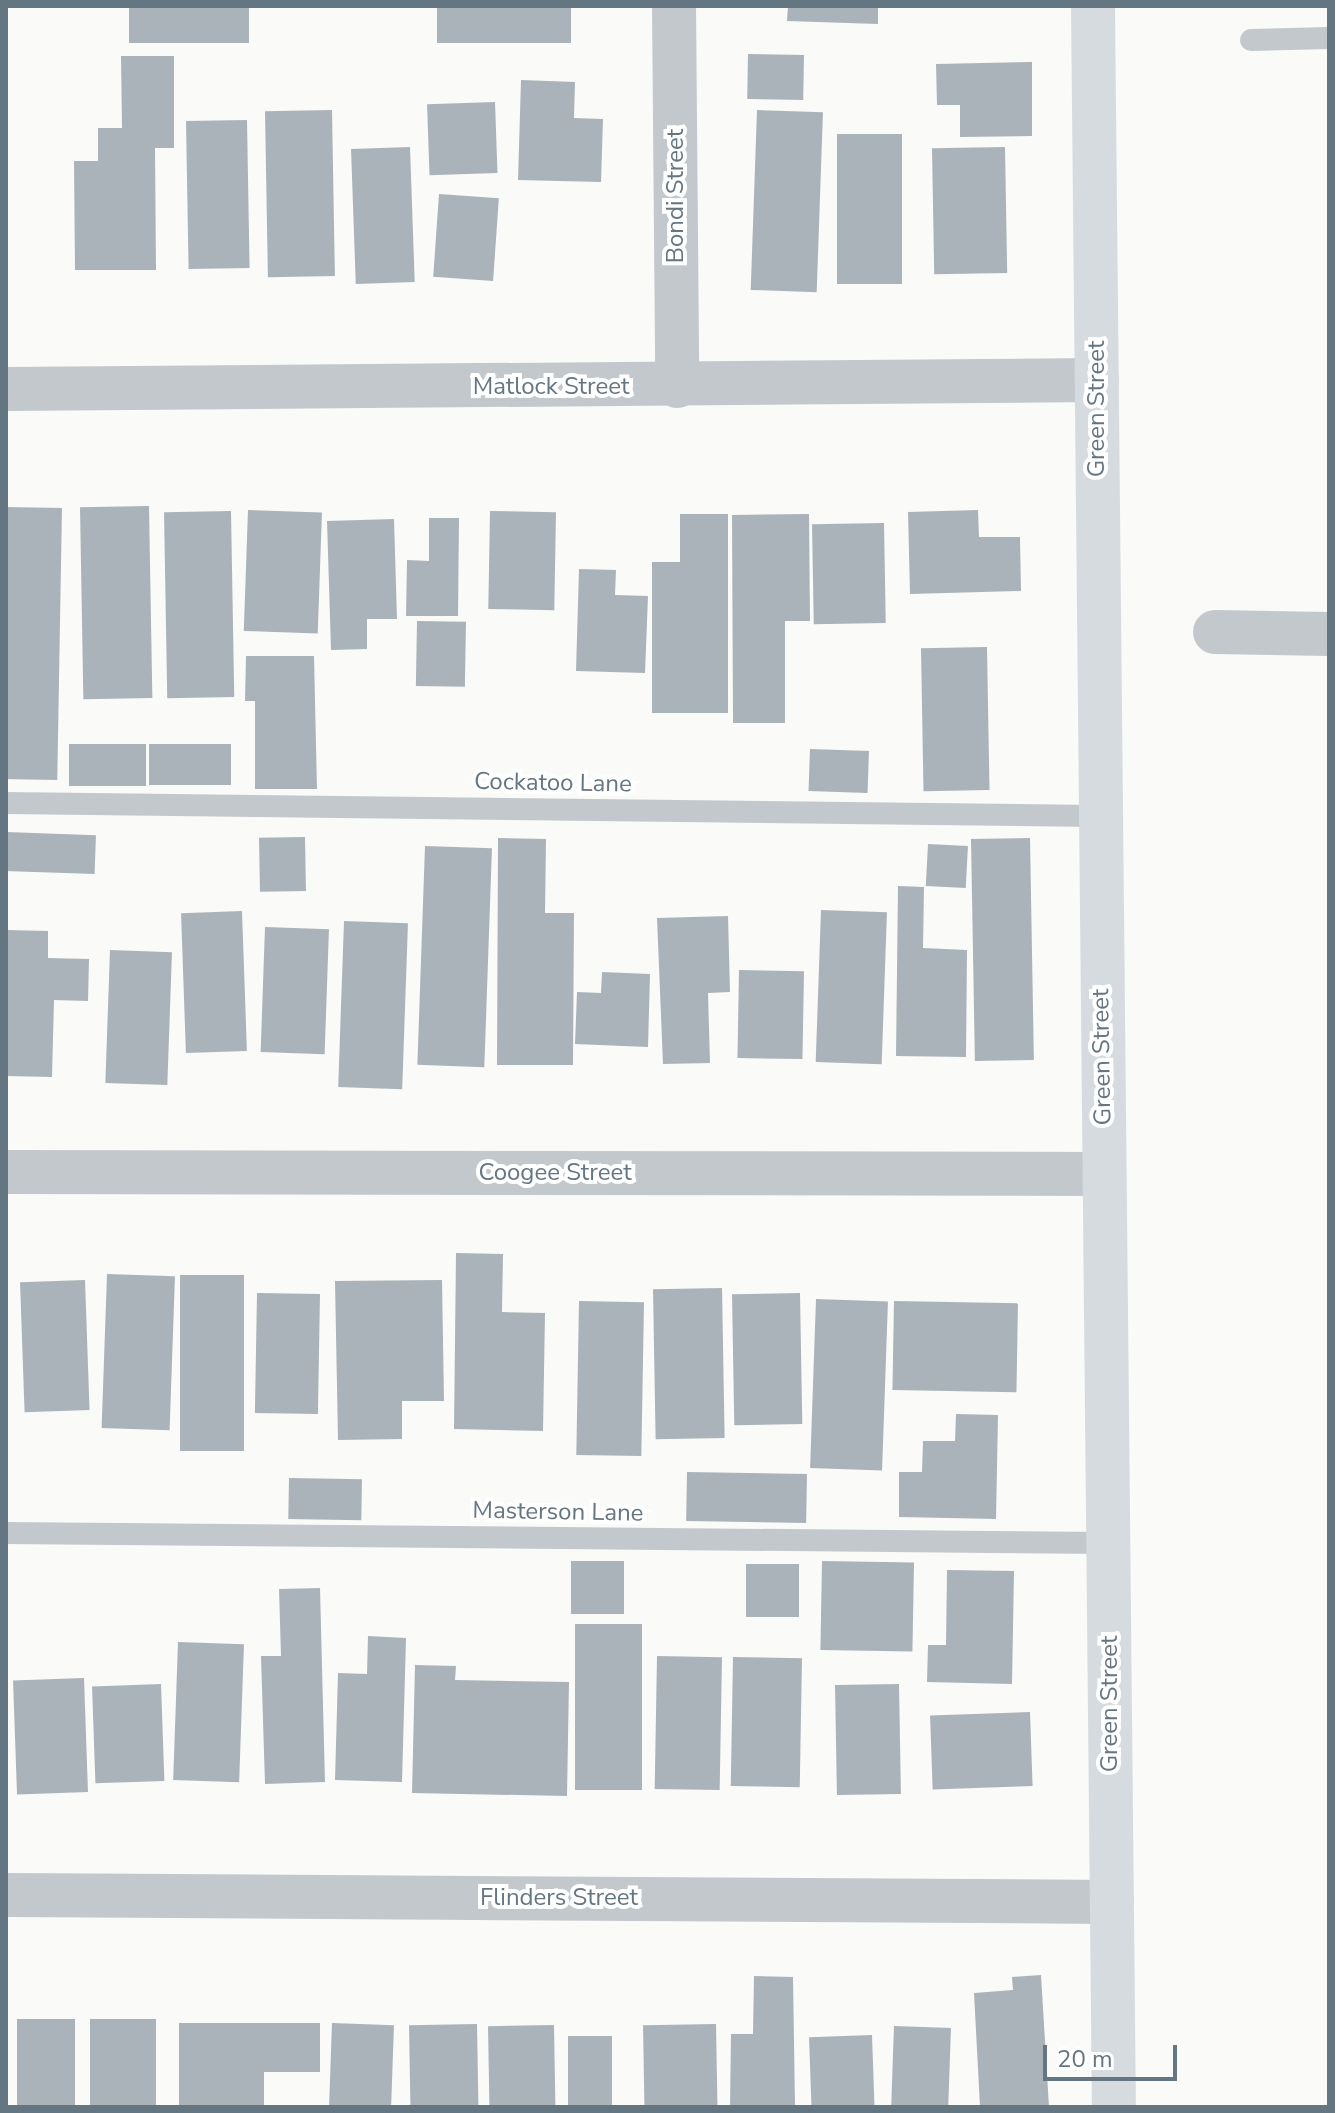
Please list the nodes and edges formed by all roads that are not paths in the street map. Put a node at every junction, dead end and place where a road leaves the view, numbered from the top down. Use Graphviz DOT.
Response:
graph roads {
  1 [pos="674,6"];
  2 [pos="1093,6"];
  3 [pos="1329,38"];
  4 [pos="1251,40"];
  5 [pos="1097,380"];
  6 [pos="677,386"];
  7 [pos="6,389"];
  8 [pos="1215,632"];
  9 [pos="1329,634"];
  10 [pos="6,803"];
  11 [pos="1099,816"];
  12 [pos="6,1172"];
  13 [pos="1104,1174"];
  14 [pos="6,1533"];
  15 [pos="1109,1543"];
  16 [pos="6,1895"];
  17 [pos="1112,1902"];
  18 [pos="1114,2107"];
  1 -- 6 [label="street, Bondi Street"];
  2 -- 5 [label="main road, Green Street"];
  3 -- 4 [label="lane"];
  5 -- 6 [label="street, Matlock Street"];
  5 -- 11 [label="main road, Green Street"];
  6 -- 7 [label="street, Matlock Street"];
  8 -- 9 [label="street"];
  10 -- 11 [label="lane, Cockatoo Lane"];
  11 -- 13 [label="main road, Green Street"];
  12 -- 13 [label="street, Coogee Street"];
  13 -- 15 [label="main road, Green Street"];
  14 -- 15 [label="lane, Masterson Lane"];
  15 -- 17 [label="main road, Green Street"];
  16 -- 17 [label="street, Flinders Street"];
  17 -- 18 [label="main road, Green Street"];
}
